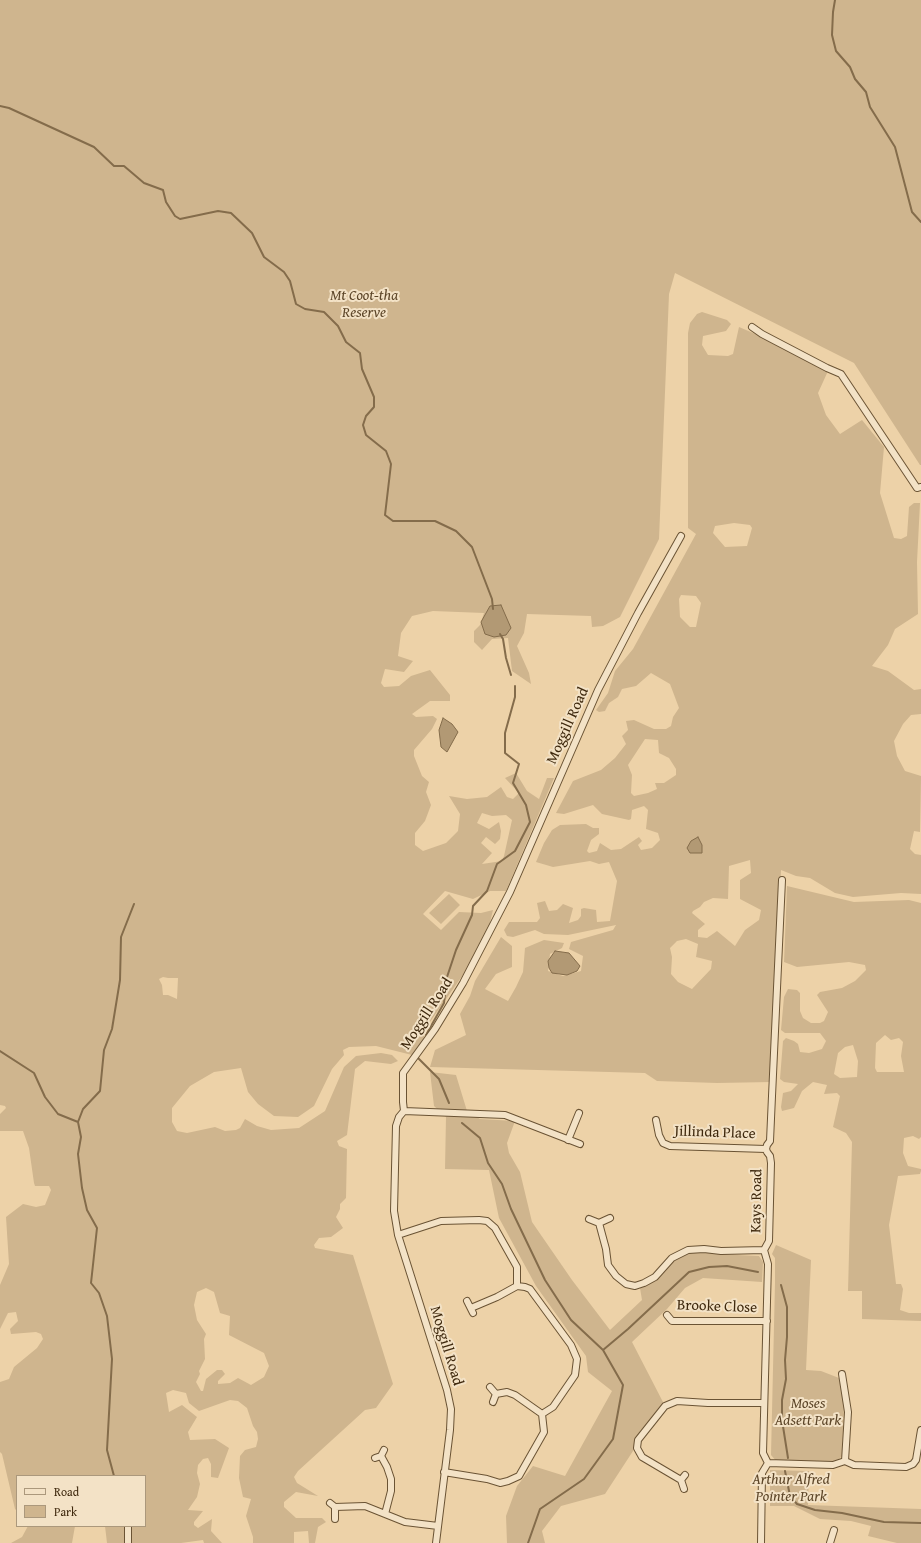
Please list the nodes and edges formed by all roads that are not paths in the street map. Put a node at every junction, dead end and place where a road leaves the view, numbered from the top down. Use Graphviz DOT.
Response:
graph roads {
  1 [pos="752,327"];
  2 [pos="921,487"];
  3 [pos="681,536"];
  4 [pos="782,880"];
  5 [pos="404,1111"];
  6 [pos="578,1113"];
  7 [pos="656,1120"];
  8 [pos="568,1140"];
  9 [pos="580,1144"];
  10 [pos="766,1148"];
  11 [pos="610,1218"];
  12 [pos="589,1219"];
  13 [pos="599,1223"];
  14 [pos="398,1235"];
  15 [pos="764,1250"];
  16 [pos="517,1286"];
  17 [pos="467,1301"];
  18 [pos="667,1315"];
  19 [pos="767,1321"];
  20 [pos="842,1374"];
  21 [pos="490,1387"];
  22 [pos="496,1394"];
  23 [pos="493,1402"];
  24 [pos="764,1403"];
  25 [pos="542,1414"];
  26 [pos="921,1430"];
  27 [pos="380,1454"];
  28 [pos="845,1461"];
  29 [pos="768,1463"];
  30 [pos="444,1472"];
  31 [pos="684,1489"];
  32 [pos="385,1514"];
  33 [pos="335,1519"];
  34 [pos="438,1526"];
  35 [pos="128,1527"];
  36 [pos="834,1530"];
  37 [pos="128,1543"];
  38 [pos="436,1543"];
  39 [pos="760,1543"];
  40 [pos="830,1543"];
  1 -- 2 [label="street"];
  3 -- 5 [label="street, Moggill Road"];
  4 -- 10 [label="street, Kays Road"];
  5 -- 8 [label="street"];
  5 -- 14 [label="street, Moggill Road"];
  6 -- 8 [label="street"];
  7 -- 10 [label="street, Jillinda Place"];
  8 -- 9 [label="street"];
  10 -- 15 [label="street, Kays Road"];
  11 -- 13 [label="street"];
  12 -- 13 [label="street"];
  13 -- 15 [label="street"];
  14 -- 16 [label="street"];
  14 -- 30 [label="street, Moggill Road"];
  15 -- 19 [label="street, Kays Road"];
  16 -- 17 [label="street"];
  16 -- 25 [label="street"];
  18 -- 19 [label="street, Brooke Close"];
  19 -- 24 [label="street, Kays Road"];
  20 -- 28 [label="street"];
  21 -- 22 [label="street"];
  22 -- 23 [label="street"];
  22 -- 25 [label="street"];
  24 -- 29 [label="street, Kays Road"];
  24 -- 31 [label="street"];
  25 -- 30 [label="street"];
  26 -- 28 [label="street"];
  27 -- 32 [label="street"];
  28 -- 29 [label="street"];
  29 -- 39 [label="street"];
  30 -- 34 [label="street, Moggill Road"];
  32 -- 33 [label="street"];
  32 -- 34 [label="street"];
  34 -- 38 [label="street, Moggill Road"];
  35 -- 37 [label="street"];
  36 -- 40 [label="street"];
}
